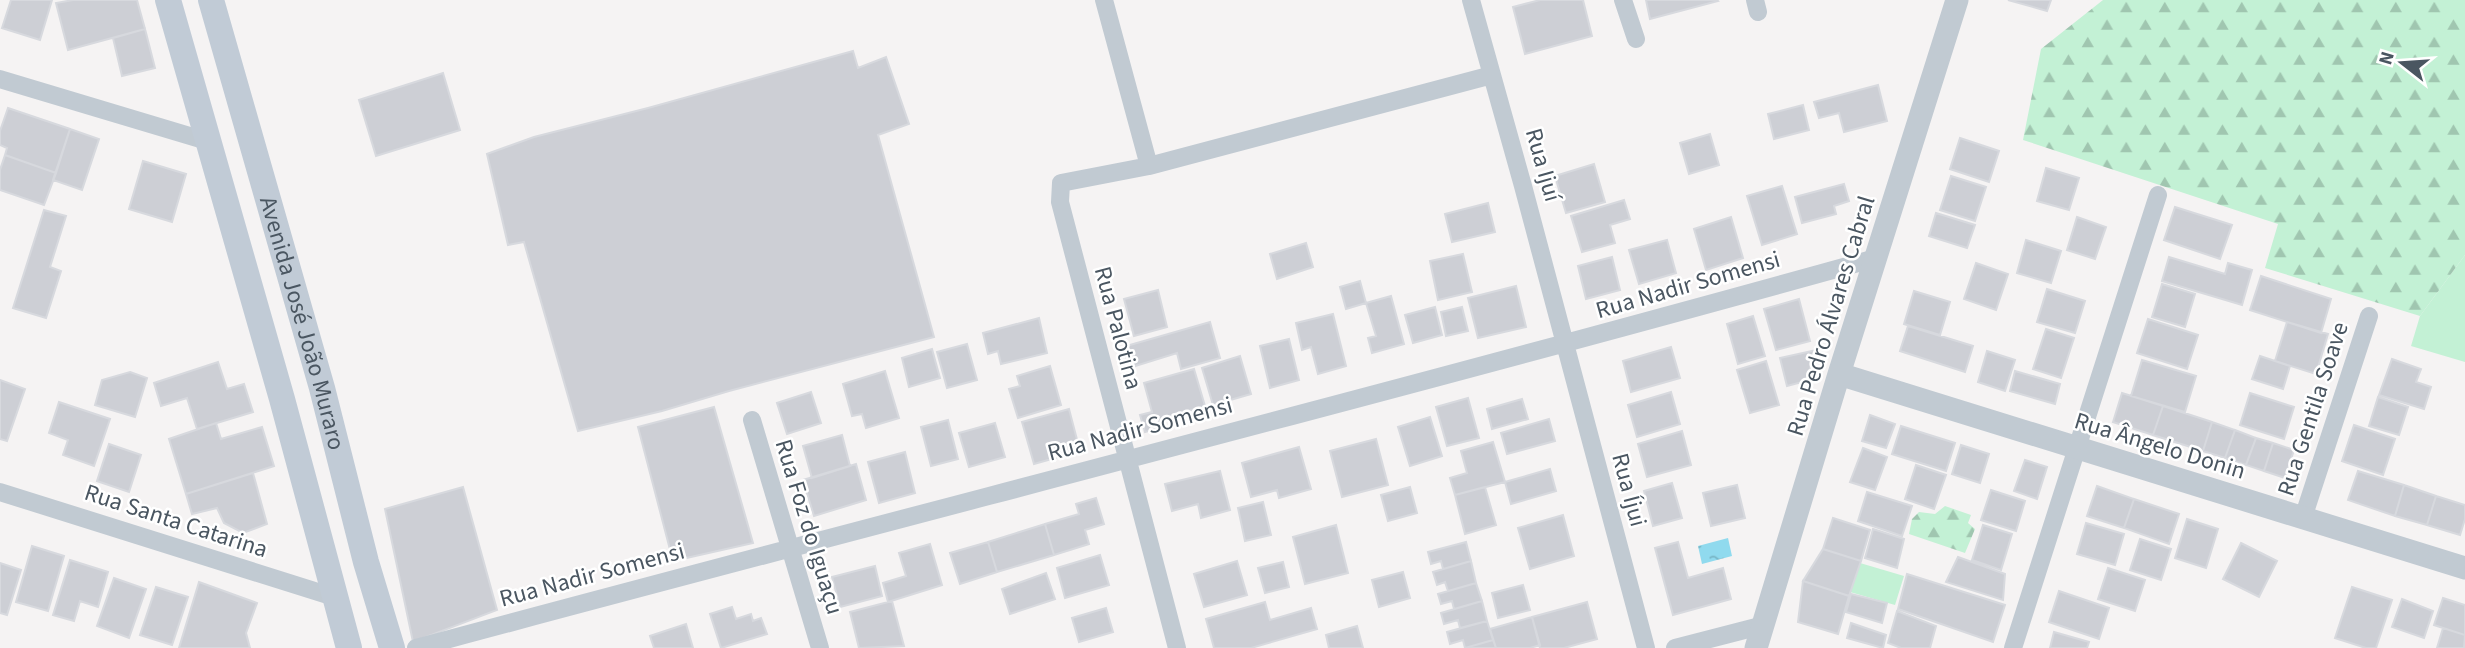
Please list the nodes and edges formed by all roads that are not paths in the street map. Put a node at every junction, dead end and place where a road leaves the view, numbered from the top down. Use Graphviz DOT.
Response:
graph roads {
  1 [pos="169,0"];
  2 [pos="211,0"];
  3 [pos="1104,0"];
  4 [pos="1471,0"];
  5 [pos="1623,0"];
  6 [pos="1957,0"];
  7 [pos="1636,40"];
  8 [pos="1492,75"];
  9 [pos="0,79"];
  10 [pos="211,142"];
  11 [pos="1149,166"];
  12 [pos="2158,195"];
  13 [pos="1876,258"];
  14 [pos="2370,316"];
  15 [pos="1566,344"];
  16 [pos="1839,374"];
  17 [pos="752,420"];
  18 [pos="2076,447"];
  19 [pos="1126,458"];
  20 [pos="0,492"];
  21 [pos="2303,518"];
  22 [pos="790,547"];
  23 [pos="2465,568"];
  24 [pos="337,598"];
  25 [pos="1764,625"];
  26 [pos="349,648"];
  27 [pos="360,648"];
  28 [pos="392,648"];
  29 [pos="416,648"];
  30 [pos="820,648"];
  31 [pos="1177,648"];
  32 [pos="1646,648"];
  33 [pos="1675,648"];
  34 [pos="1756,648"];
  35 [pos="2013,648"];
  1 -- 10 [label="main road, Avenida José João Muraro"];
  2 -- 28 [label="main road, Avenida José João Muraro"];
  3 -- 11 [label="street"];
  4 -- 8 [label="street, Rua Ijuí"];
  5 -- 7 [label="street"];
  6 -- 13 [label="street, Rua Pedro Álvares Cabral"];
  8 -- 11 [label="street"];
  8 -- 15 [label="street, Rua Ijuí"];
  9 -- 10 [label="street"];
  10 -- 24 [label="main road, Avenida José João Muraro"];
  11 -- 19 [label="street, Rua Palotina"];
  12 -- 18 [label="street"];
  13 -- 15 [label="street, Rua Nadir Somensi"];
  13 -- 16 [label="street, Rua Pedro Álvares Cabral"];
  14 -- 21 [label="street, Rua Gentila Soave"];
  15 -- 19 [label="street, Rua Nadir Somensi"];
  15 -- 32 [label="street, Rua Íjui"];
  16 -- 18 [label="street, Rua Ângelo Donin"];
  16 -- 25 [label="street, Rua Pedro Álvares Cabral"];
  17 -- 22 [label="street, Rua Foz do Iguaçu"];
  18 -- 21 [label="street, Rua Ângelo Donin"];
  18 -- 35 [label="street"];
  19 -- 22 [label="street, Rua Nadir Somensi"];
  19 -- 31 [label="street, Rua Palotina"];
  20 -- 24 [label="street, Rua Santa Catarina"];
  21 -- 23 [label="street, Rua Ângelo Donin"];
  22 -- 29 [label="street, Rua Nadir Somensi"];
  22 -- 30 [label="street, Rua Foz do Iguaçu"];
  24 -- 26 [label="main road, Avenida José João Muraro"];
  24 -- 27 [label="main road"];
  25 -- 33 [label="street"];
  25 -- 34 [label="street, Rua Pedro Álvares Cabral"];
}
